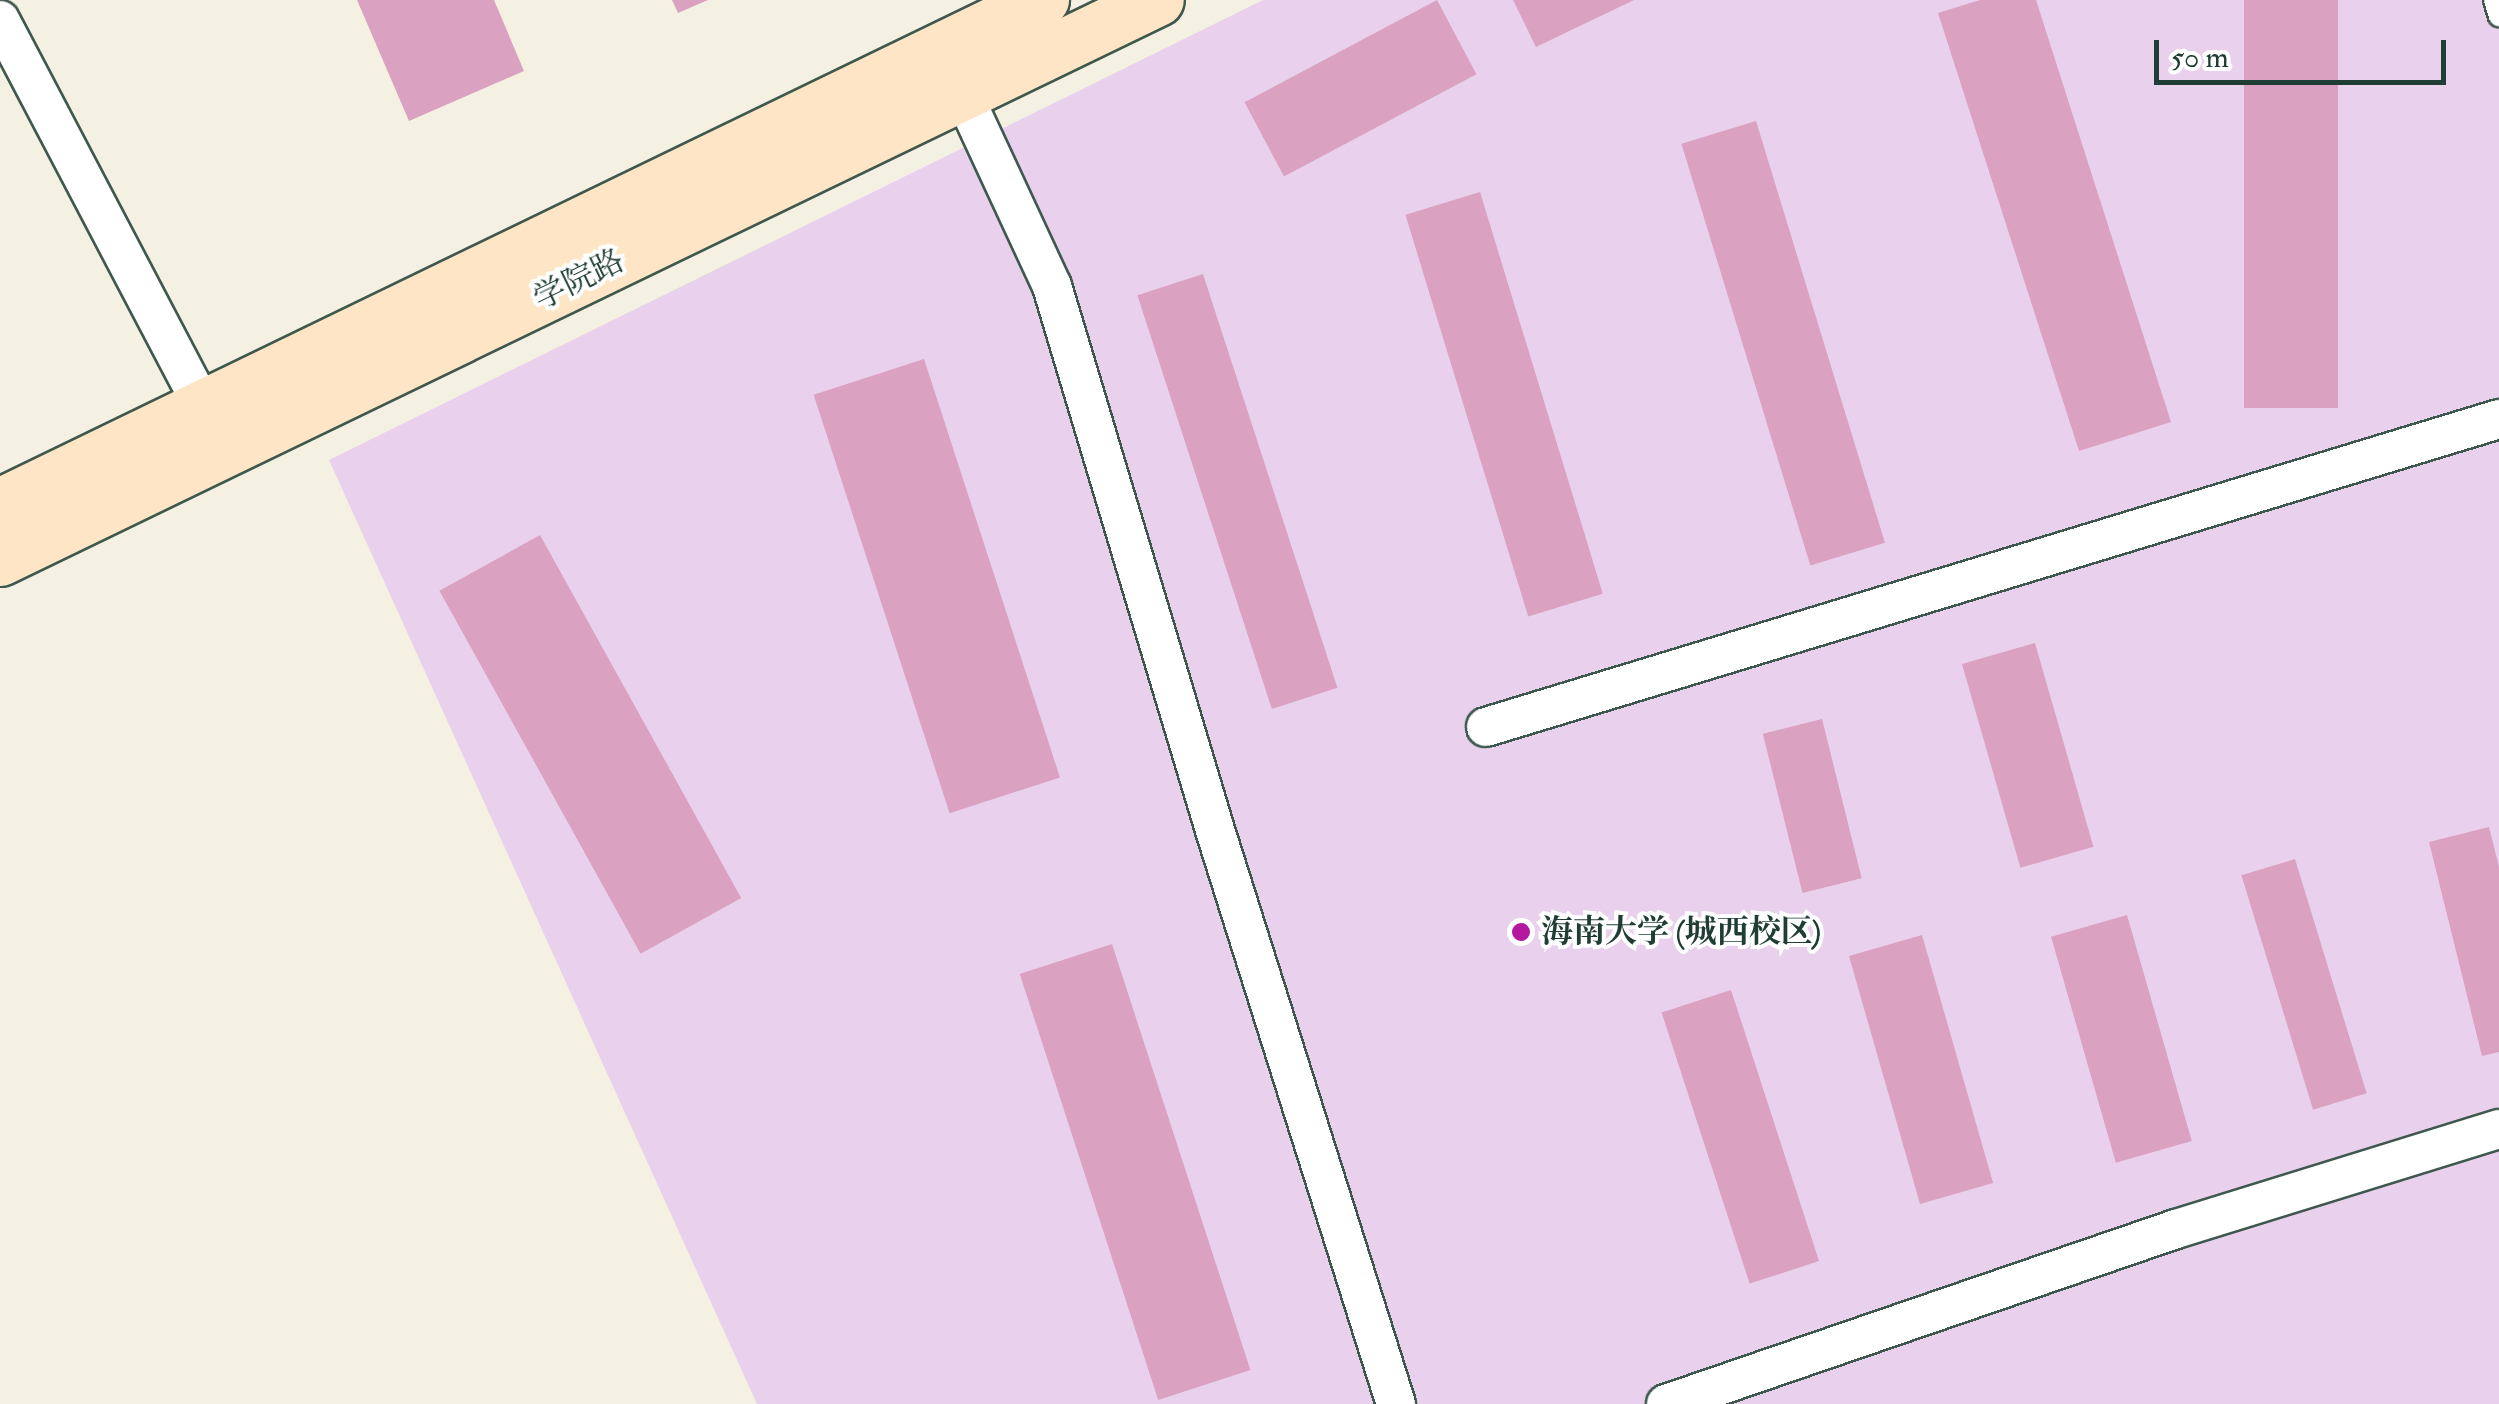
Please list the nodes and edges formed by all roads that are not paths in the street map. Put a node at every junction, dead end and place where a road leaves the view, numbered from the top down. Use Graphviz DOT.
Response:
graph roads {
  1 [pos="1044,0"];
  2 [pos="1158,0"];
  3 [pos="2494,0"];
  4 [pos="2499,16"];
  5 [pos="0,20"];
  6 [pos="953,72"];
  7 [pos="2499,419"];
  8 [pos="214,429"];
  9 [pos="0,505"];
  10 [pos="0,560"];
  11 [pos="1486,726"];
  12 [pos="2499,1129"];
  13 [pos="1396,1404"];
  14 [pos="1666,1404"];
  1 -- 6 [label="main road, 学院路"];
  2 -- 6 [label="main road, 学院路"];
  3 -- 4 [label="lane"];
  5 -- 8 [label="street"];
  6 -- 8 [label="main road, 学院路"];
  6 -- 13 [label="street"];
  7 -- 11 [label="street"];
  8 -- 9 [label="main road, 学院路"];
  8 -- 10 [label="main road, 学院路"];
  12 -- 14 [label="street"];
}
